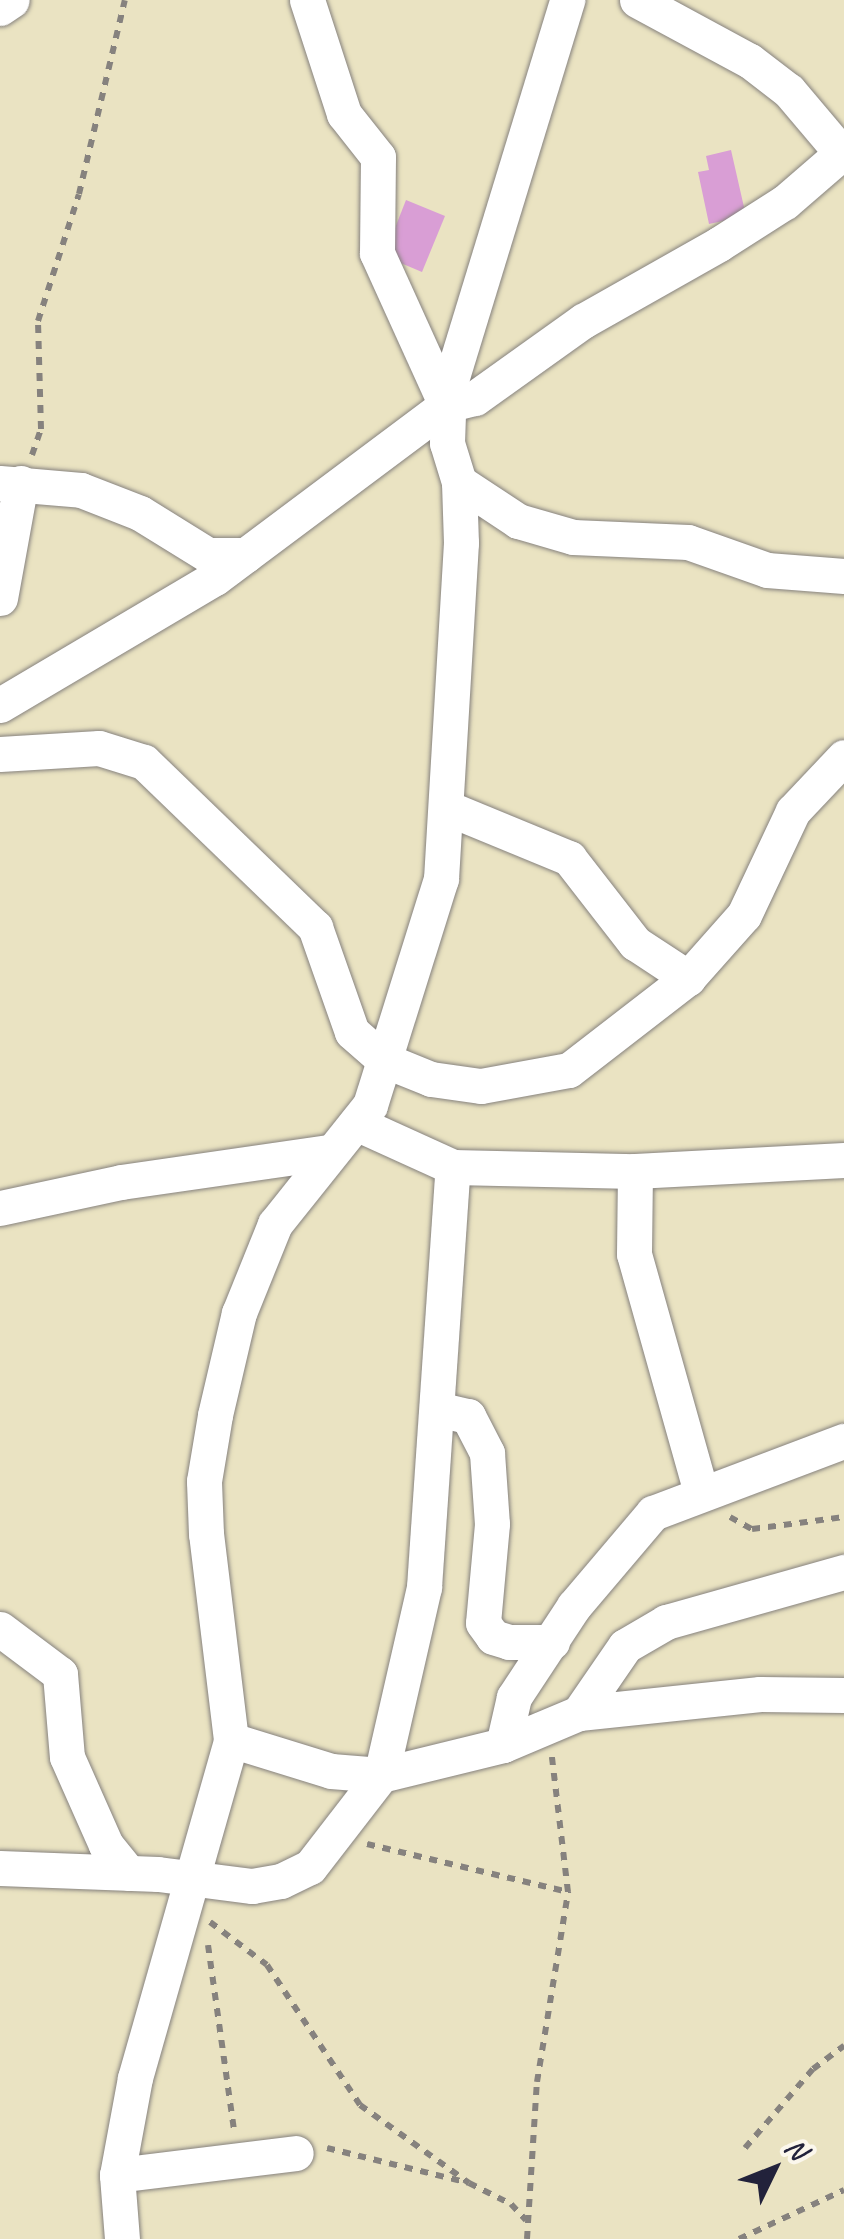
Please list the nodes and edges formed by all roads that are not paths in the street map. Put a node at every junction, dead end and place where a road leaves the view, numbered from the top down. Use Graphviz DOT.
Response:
graph roads {
  1 [pos="12,0"];
  2 [pos="307,0"];
  3 [pos="567,0"];
  4 [pos="637,0"];
  5 [pos="0,8"];
  6 [pos="843,153"];
  7 [pos="446,405"];
  8 [pos="459,482"];
  9 [pos="10,483"];
  10 [pos="246,555"];
  11 [pos="844,576"];
  12 [pos="0,598"];
  13 [pos="0,705"];
  14 [pos="0,754"];
  15 [pos="844,757"];
  16 [pos="450,810"];
  17 [pos="688,978"];
  18 [pos="384,1060"];
  19 [pos="356,1123"];
  20 [pos="330,1152"];
  21 [pos="844,1160"];
  22 [pos="452,1166"];
  23 [pos="634,1171"];
  24 [pos="0,1208"];
  25 [pos="437,1409"];
  26 [pos="844,1441"];
  27 [pos="701,1492"];
  28 [pos="844,1572"];
  29 [pos="0,1629"];
  30 [pos="552,1642"];
  31 [pos="844,1695"];
  32 [pos="579,1713"];
  33 [pos="231,1740"];
  34 [pos="503,1746"];
  35 [pos="381,1775"];
  36 [pos="0,1868"];
  37 [pos="130,1872"];
  38 [pos="190,1878"];
  39 [pos="296,2152"];
  40 [pos="117,2175"];
  41 [pos="122,2239"];
  1 -- 5 [label="street"];
  2 -- 7 [label="street"];
  3 -- 7 [label="street"];
  4 -- 6 [label="street"];
  6 -- 7 [label="street"];
  7 -- 8 [label="street"];
  7 -- 10 [label="street"];
  8 -- 11 [label="street"];
  8 -- 16 [label="street"];
  9 -- 10 [label="street"];
  9 -- 12 [label="street"];
  10 -- 13 [label="street"];
  14 -- 18 [label="street"];
  15 -- 17 [label="street"];
  16 -- 17 [label="street"];
  16 -- 18 [label="street"];
  17 -- 18 [label="street"];
  18 -- 19 [label="street"];
  19 -- 20 [label="street"];
  19 -- 22 [label="street"];
  20 -- 24 [label="street"];
  20 -- 33 [label="street"];
  21 -- 23 [label="street"];
  22 -- 23 [label="street"];
  22 -- 25 [label="street"];
  23 -- 27 [label="street"];
  25 -- 30 [label="street"];
  25 -- 35 [label="street"];
  26 -- 27 [label="street"];
  27 -- 30 [label="street"];
  28 -- 32 [label="street"];
  29 -- 37 [label="street"];
  30 -- 34 [label="street"];
  31 -- 32 [label="street"];
  32 -- 34 [label="street"];
  33 -- 35 [label="street"];
  33 -- 38 [label="street"];
  34 -- 35 [label="street"];
  35 -- 38 [label="street"];
  36 -- 37 [label="street"];
  37 -- 38 [label="street"];
  38 -- 40 [label="street"];
  39 -- 40 [label="street"];
  40 -- 41 [label="street"];
}
